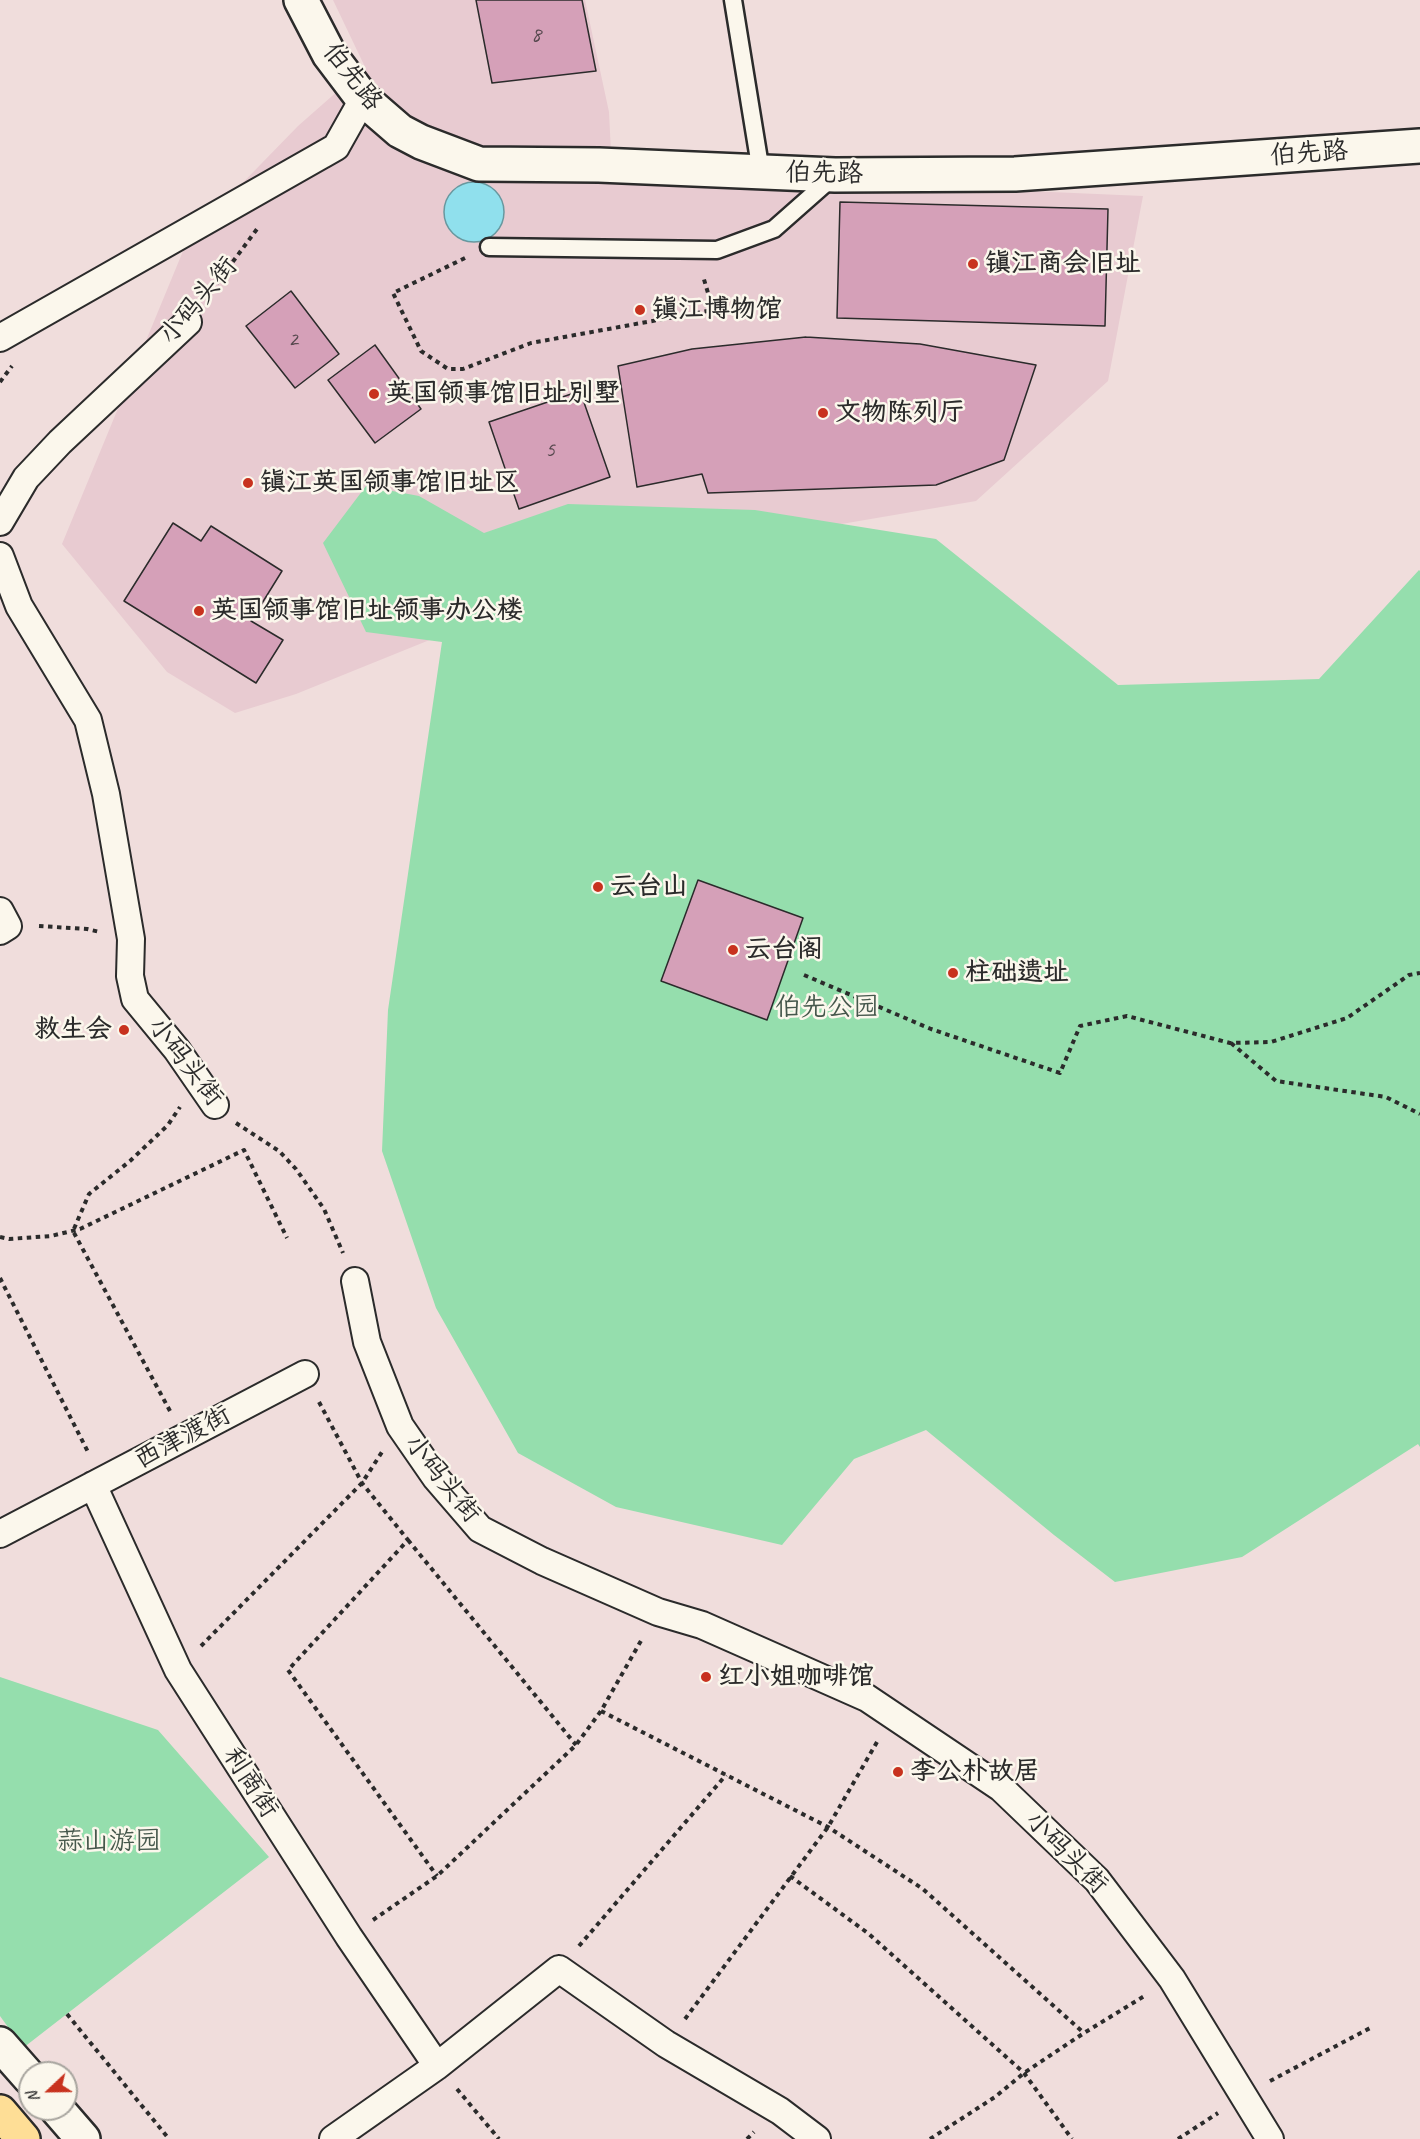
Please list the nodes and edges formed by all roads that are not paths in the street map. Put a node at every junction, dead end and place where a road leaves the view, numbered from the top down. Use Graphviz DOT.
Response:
graph roads {
  1 [pos="301,0"];
  2 [pos="733,0"];
  3 [pos="363,99"];
  4 [pos="1420,146"];
  5 [pos="761,172"];
  6 [pos="835,175"];
  7 [pos="489,247"];
  8 [pos="188,322"];
  9 [pos="0,338"];
  10 [pos="0,522"];
  11 [pos="0,556"];
  12 [pos="0,911"];
  13 [pos="0,931"];
  14 [pos="215,1105"];
  15 [pos="355,1281"];
  16 [pos="305,1374"];
  17 [pos="93,1485"];
  18 [pos="0,1534"];
  19 [pos="0,2044"];
  20 [pos="18,2064"];
  21 [pos="437,2066"];
  22 [pos="0,2112"];
  23 [pos="67,2121"];
  24 [pos="24,2139"];
  25 [pos="82,2139"];
  26 [pos="333,2139"];
  27 [pos="817,2139"];
  28 [pos="1270,2139"];
  1 -- 3 [label="street, 伯先路"];
  2 -- 5 [label="lane"];
  3 -- 5 [label="street, 伯先路"];
  3 -- 9 [label="street"];
  4 -- 6 [label="street, 伯先路"];
  5 -- 6 [label="street, 伯先路"];
  6 -- 7 [label="lane"];
  8 -- 10 [label="street, 小码头街"];
  11 -- 14 [label="street, 小码头街"];
  12 -- 13 [label="street"];
  15 -- 28 [label="street, 小码头街"];
  16 -- 17 [label="street, 西津渡街"];
  17 -- 18 [label="street, 西津渡街"];
  17 -- 21 [label="street, 利商街"];
  19 -- 20 [label="street"];
  21 -- 26 [label="street"];
  21 -- 27 [label="street"];
  22 -- 24 [label="main road"];
  23 -- 25 [label="street"];
}
